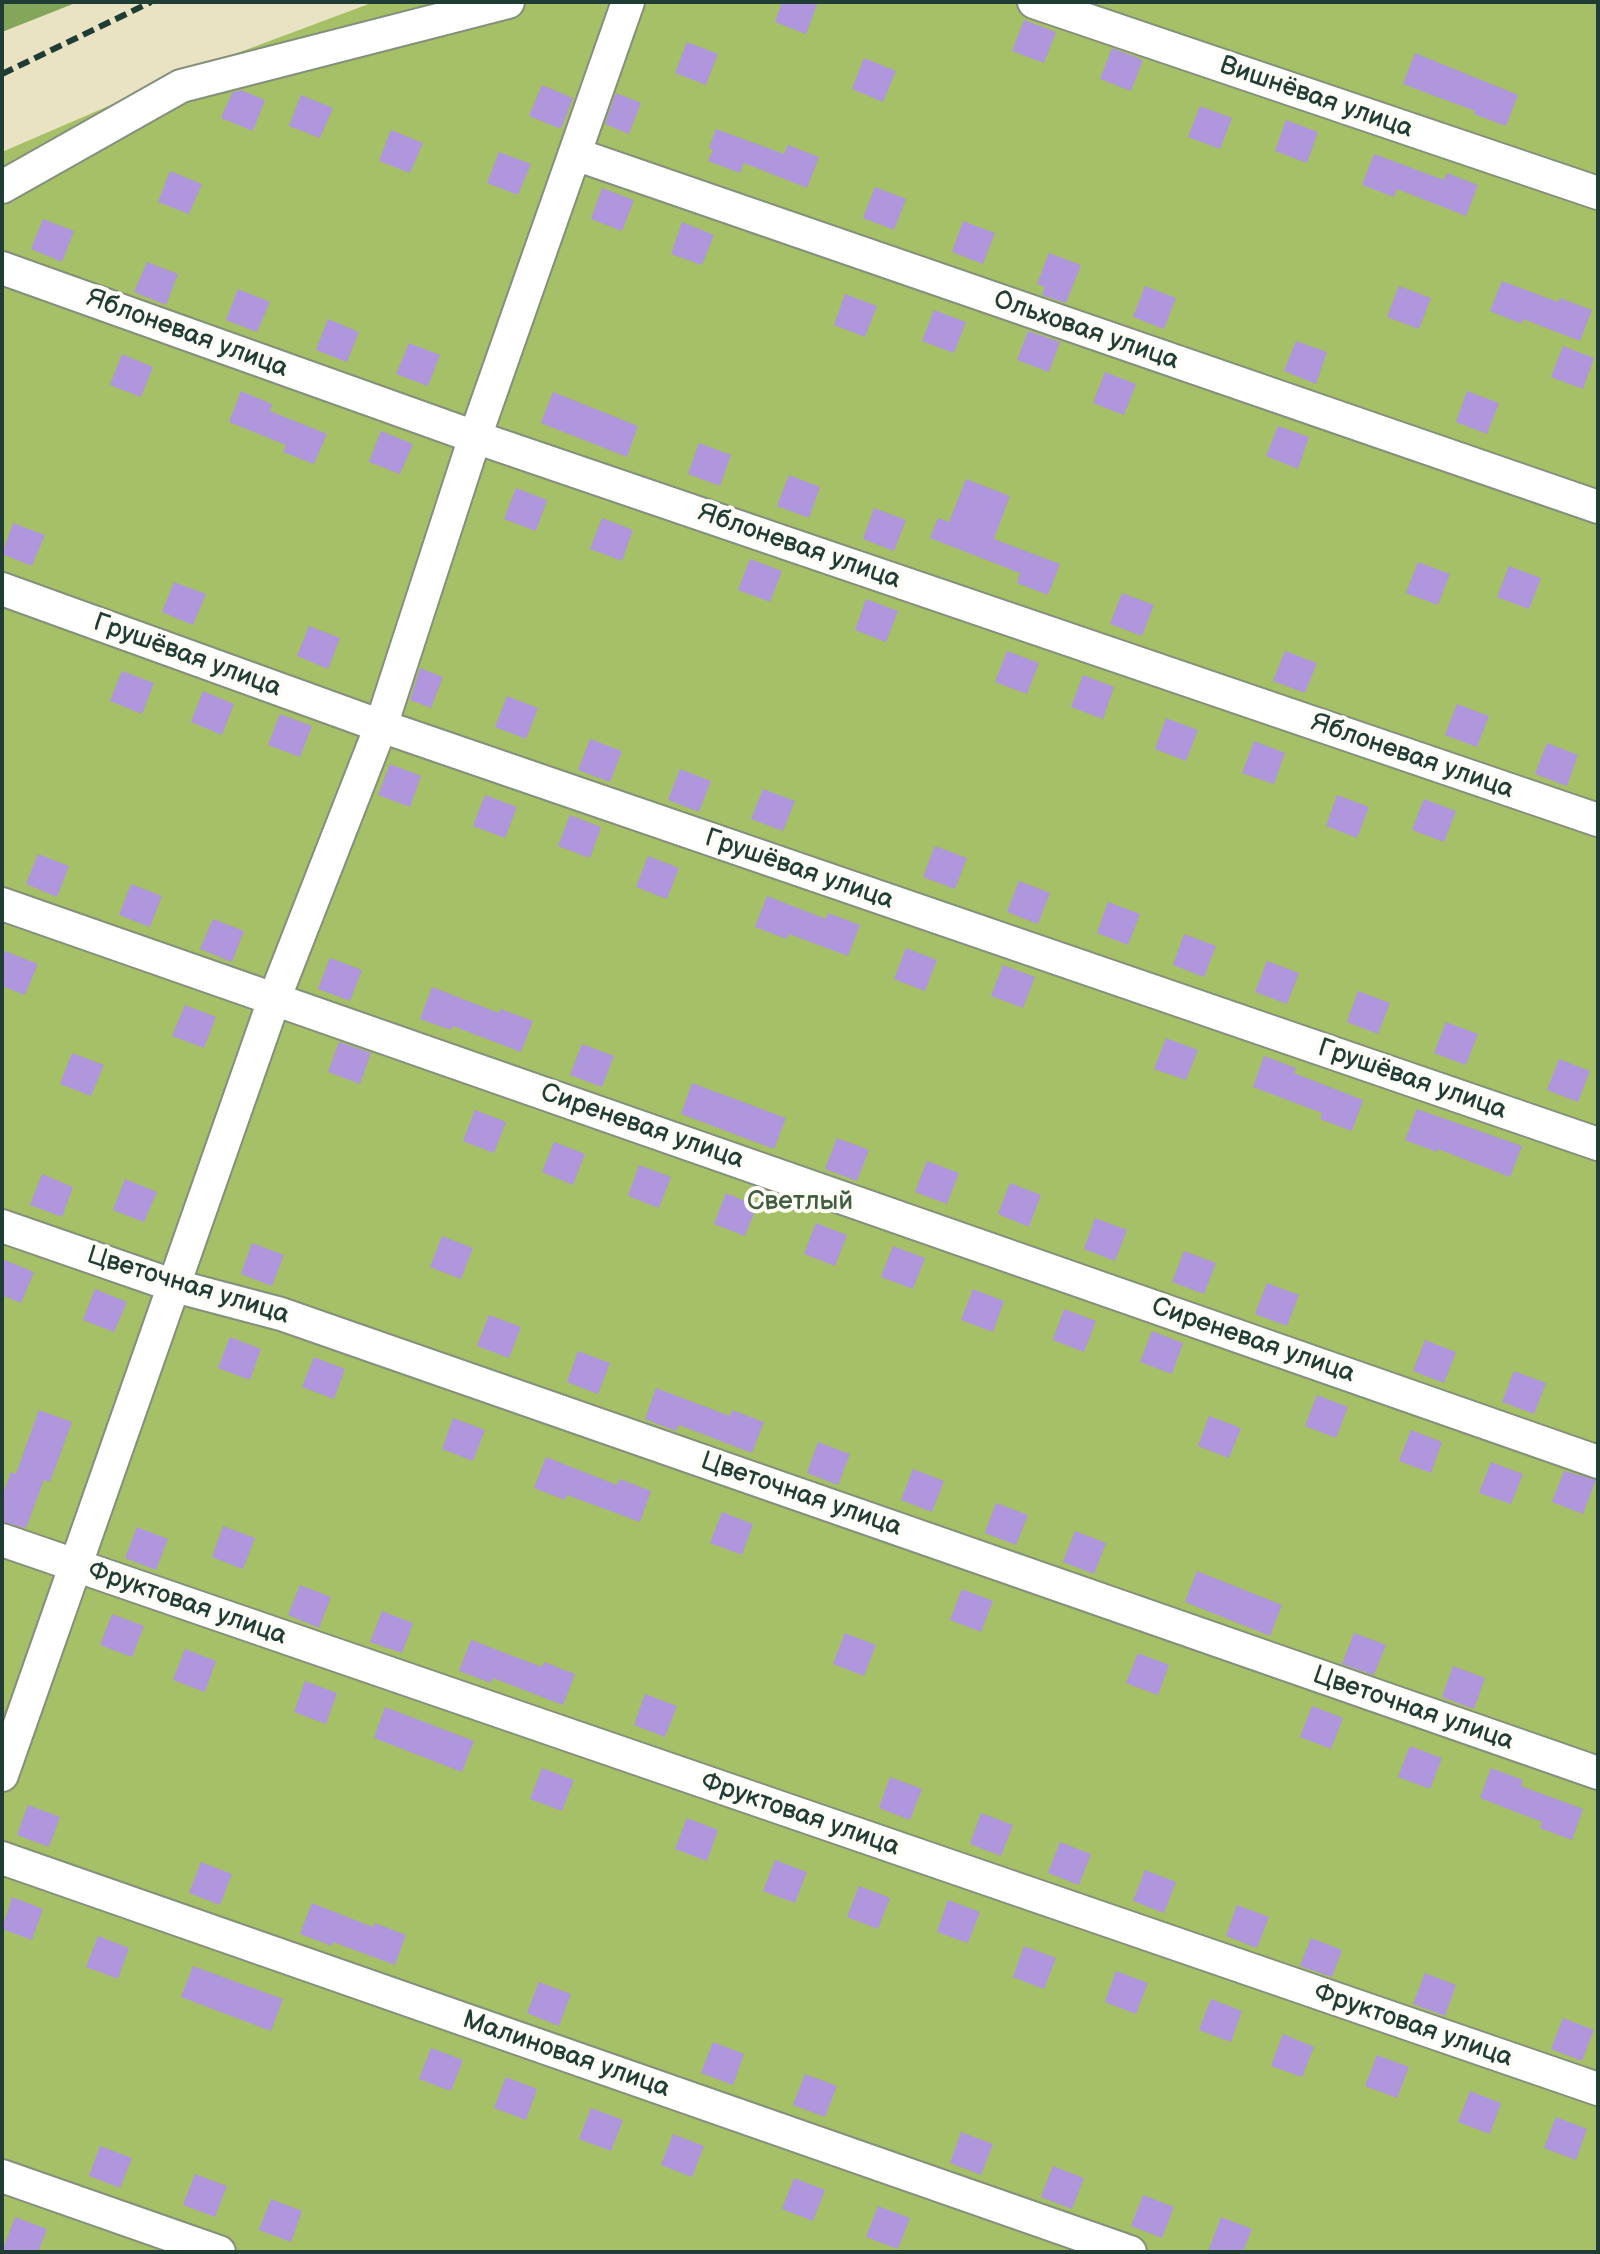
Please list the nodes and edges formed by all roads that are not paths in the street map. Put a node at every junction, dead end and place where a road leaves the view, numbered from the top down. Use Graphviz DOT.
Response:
graph roads {
  1 [pos="508,2"];
  2 [pos="628,2"];
  3 [pos="1034,2"];
  4 [pos="575,154"];
  5 [pos="2,187"];
  6 [pos="1598,193"];
  7 [pos="2,268"];
  8 [pos="475,437"];
  9 [pos="1598,507"];
  10 [pos="2,589"];
  11 [pos="381,726"];
  12 [pos="1598,820"];
  13 [pos="2,904"];
  14 [pos="275,997"];
  15 [pos="1598,1144"];
  16 [pos="2,1226"];
  17 [pos="175,1286"];
  18 [pos="1598,1462"];
  19 [pos="2,1540"];
  20 [pos="77,1566"];
  21 [pos="1598,1773"];
  22 [pos="2,1775"];
  23 [pos="2,1858"];
  24 [pos="1598,2089"];
  25 [pos="2,2176"];
  26 [pos="219,2252"];
  27 [pos="1130,2252"];
  1 -- 5 [label="street"];
  2 -- 4 [label="street"];
  3 -- 6 [label="street, Вишнёвая улица"];
  4 -- 8 [label="street"];
  4 -- 9 [label="street, Ольховая улица"];
  7 -- 8 [label="street, Яблоневая улица"];
  8 -- 11 [label="street"];
  8 -- 12 [label="street, Яблоневая улица"];
  10 -- 11 [label="street, Грушёвая улица"];
  11 -- 14 [label="street"];
  11 -- 15 [label="street, Грушёвая улица"];
  13 -- 14 [label="street, Сиреневая улица"];
  14 -- 17 [label="street"];
  14 -- 18 [label="street, Сиреневая улица"];
  16 -- 17 [label="street, Цветочная улица"];
  17 -- 20 [label="street"];
  17 -- 21 [label="street, Цветочная улица"];
  19 -- 20 [label="street, Фруктовая улица"];
  20 -- 22 [label="street"];
  20 -- 24 [label="street, Фруктовая улица"];
  23 -- 27 [label="street, Малиновая улица"];
  25 -- 26 [label="street"];
}
